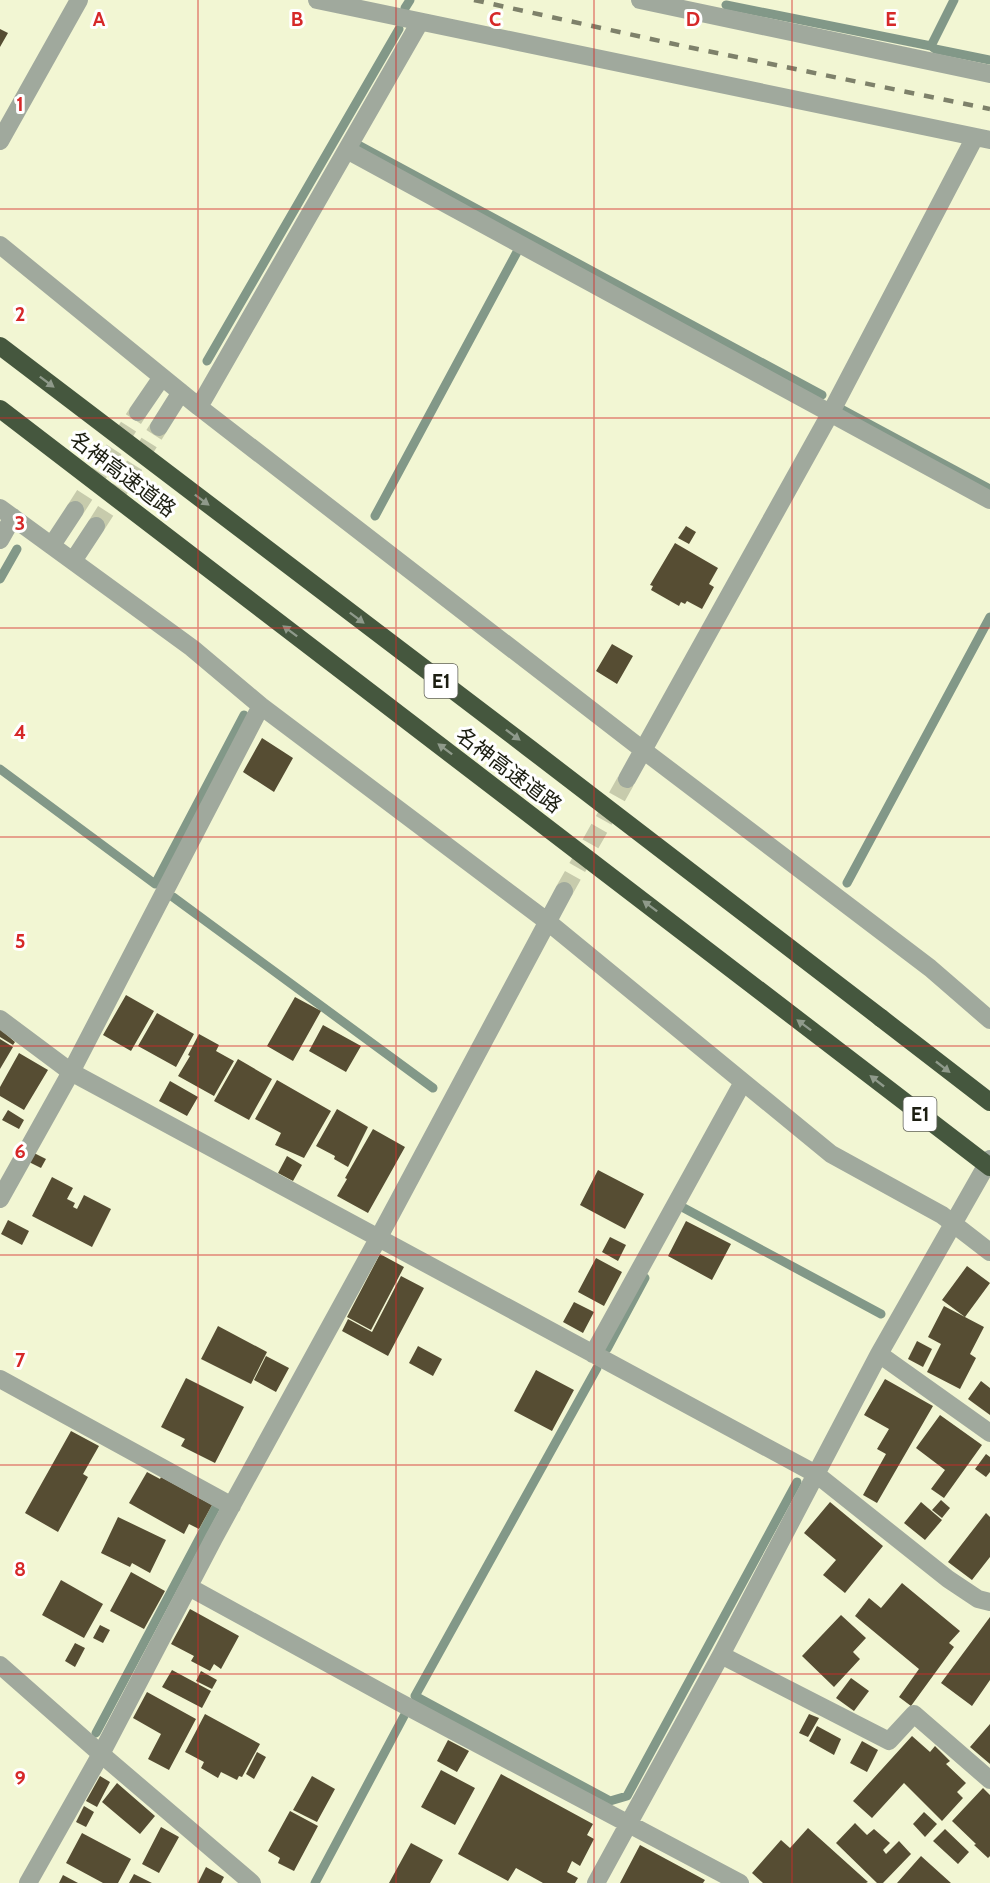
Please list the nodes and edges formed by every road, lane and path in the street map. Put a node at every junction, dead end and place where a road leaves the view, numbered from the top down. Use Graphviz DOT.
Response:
graph roads {
  1 [pos="79,0"];
  2 [pos="317,0"];
  3 [pos="640,0"];
  4 [pos="710,7"];
  5 [pos="420,22"];
  6 [pos="990,74"];
  7 [pos="983,139"];
  8 [pos="0,141"];
  9 [pos="347,150"];
  10 [pos="0,246"];
  11 [pos="0,346"];
  12 [pos="162,376"];
  13 [pos="181,392"];
  14 [pos="199,407"];
  15 [pos="0,409"];
  16 [pos="138,412"];
  17 [pos="830,414"];
  18 [pos="159,427"];
  19 [pos="990,500"];
  20 [pos="75,510"];
  21 [pos="6,512"];
  22 [pos="96,526"];
  23 [pos="0,540"];
  24 [pos="52,545"];
  25 [pos="74,561"];
  26 [pos="261,706"];
  27 [pos="644,750"];
  28 [pos="627,779"];
  29 [pos="564,891"];
  30 [pos="548,921"];
  31 [pos="0,1019"];
  32 [pos="990,1020"];
  33 [pos="71,1072"];
  34 [pos="743,1082"];
  35 [pos="990,1102"];
  36 [pos="990,1160"];
  37 [pos="990,1167"];
  38 [pos="0,1199"];
  39 [pos="954,1224"];
  40 [pos="379,1237"];
  41 [pos="990,1252"];
  42 [pos="593,1354"];
  43 [pos="879,1354"];
  44 [pos="0,1379"];
  45 [pos="990,1433"];
  46 [pos="816,1474"];
  47 [pos="232,1506"];
  48 [pos="189,1587"];
  49 [pos="990,1602"];
  50 [pos="721,1655"];
  51 [pos="0,1665"];
  52 [pos="101,1754"];
  53 [pos="990,1780"];
  54 [pos="629,1824"];
  55 [pos="28,1883"];
  56 [pos="252,1883"];
  57 [pos="596,1883"];
  58 [pos="740,1883"];
  1 -- 8 [label="street"];
  2 -- 5 [label="street"];
  3 -- 4 [label="street"];
  4 -- 6 [label="street"];
  5 -- 7 [label="street"];
  5 -- 9 [label="street"];
  7 -- 17 [label="street"];
  9 -- 14 [label="street"];
  9 -- 17 [label="street"];
  10 -- 12 [label="street"];
  11 -- 35 [label="highway, 名神高速道路 / E1, one-way, bridge"];
  12 -- 13 [label="street"];
  12 -- 16 [label="street"];
  13 -- 14 [label="street"];
  13 -- 18 [label="street"];
  14 -- 27 [label="street"];
  37 -- 15 [label="highway, 名神高速道路 / E1, one-way, bridge"];
  17 -- 19 [label="street"];
  17 -- 27 [label="street"];
  20 -- 24 [label="street"];
  21 -- 23 [label="street"];
  21 -- 24 [label="street"];
  22 -- 25 [label="street"];
  24 -- 25 [label="street"];
  25 -- 26 [label="street"];
  26 -- 30 [label="street"];
  26 -- 33 [label="street"];
  27 -- 28 [label="street"];
  27 -- 32 [label="street"];
  29 -- 30 [label="street"];
  30 -- 34 [label="street"];
  30 -- 40 [label="street"];
  31 -- 33 [label="street"];
  33 -- 38 [label="street"];
  33 -- 40 [label="street"];
  34 -- 39 [label="street"];
  34 -- 42 [label="street"];
  36 -- 39 [label="street"];
  39 -- 41 [label="street"];
  39 -- 43 [label="street"];
  40 -- 42 [label="street"];
  40 -- 47 [label="street"];
  42 -- 46 [label="street"];
  43 -- 45 [label="street"];
  43 -- 46 [label="street"];
  44 -- 47 [label="street"];
  46 -- 49 [label="street"];
  46 -- 50 [label="street"];
  47 -- 48 [label="street"];
  48 -- 52 [label="street"];
  48 -- 54 [label="street"];
  50 -- 53 [label="street"];
  50 -- 54 [label="street"];
  51 -- 52 [label="street"];
  52 -- 55 [label="street"];
  52 -- 56 [label="street"];
  54 -- 57 [label="street"];
  54 -- 58 [label="street"];
}
